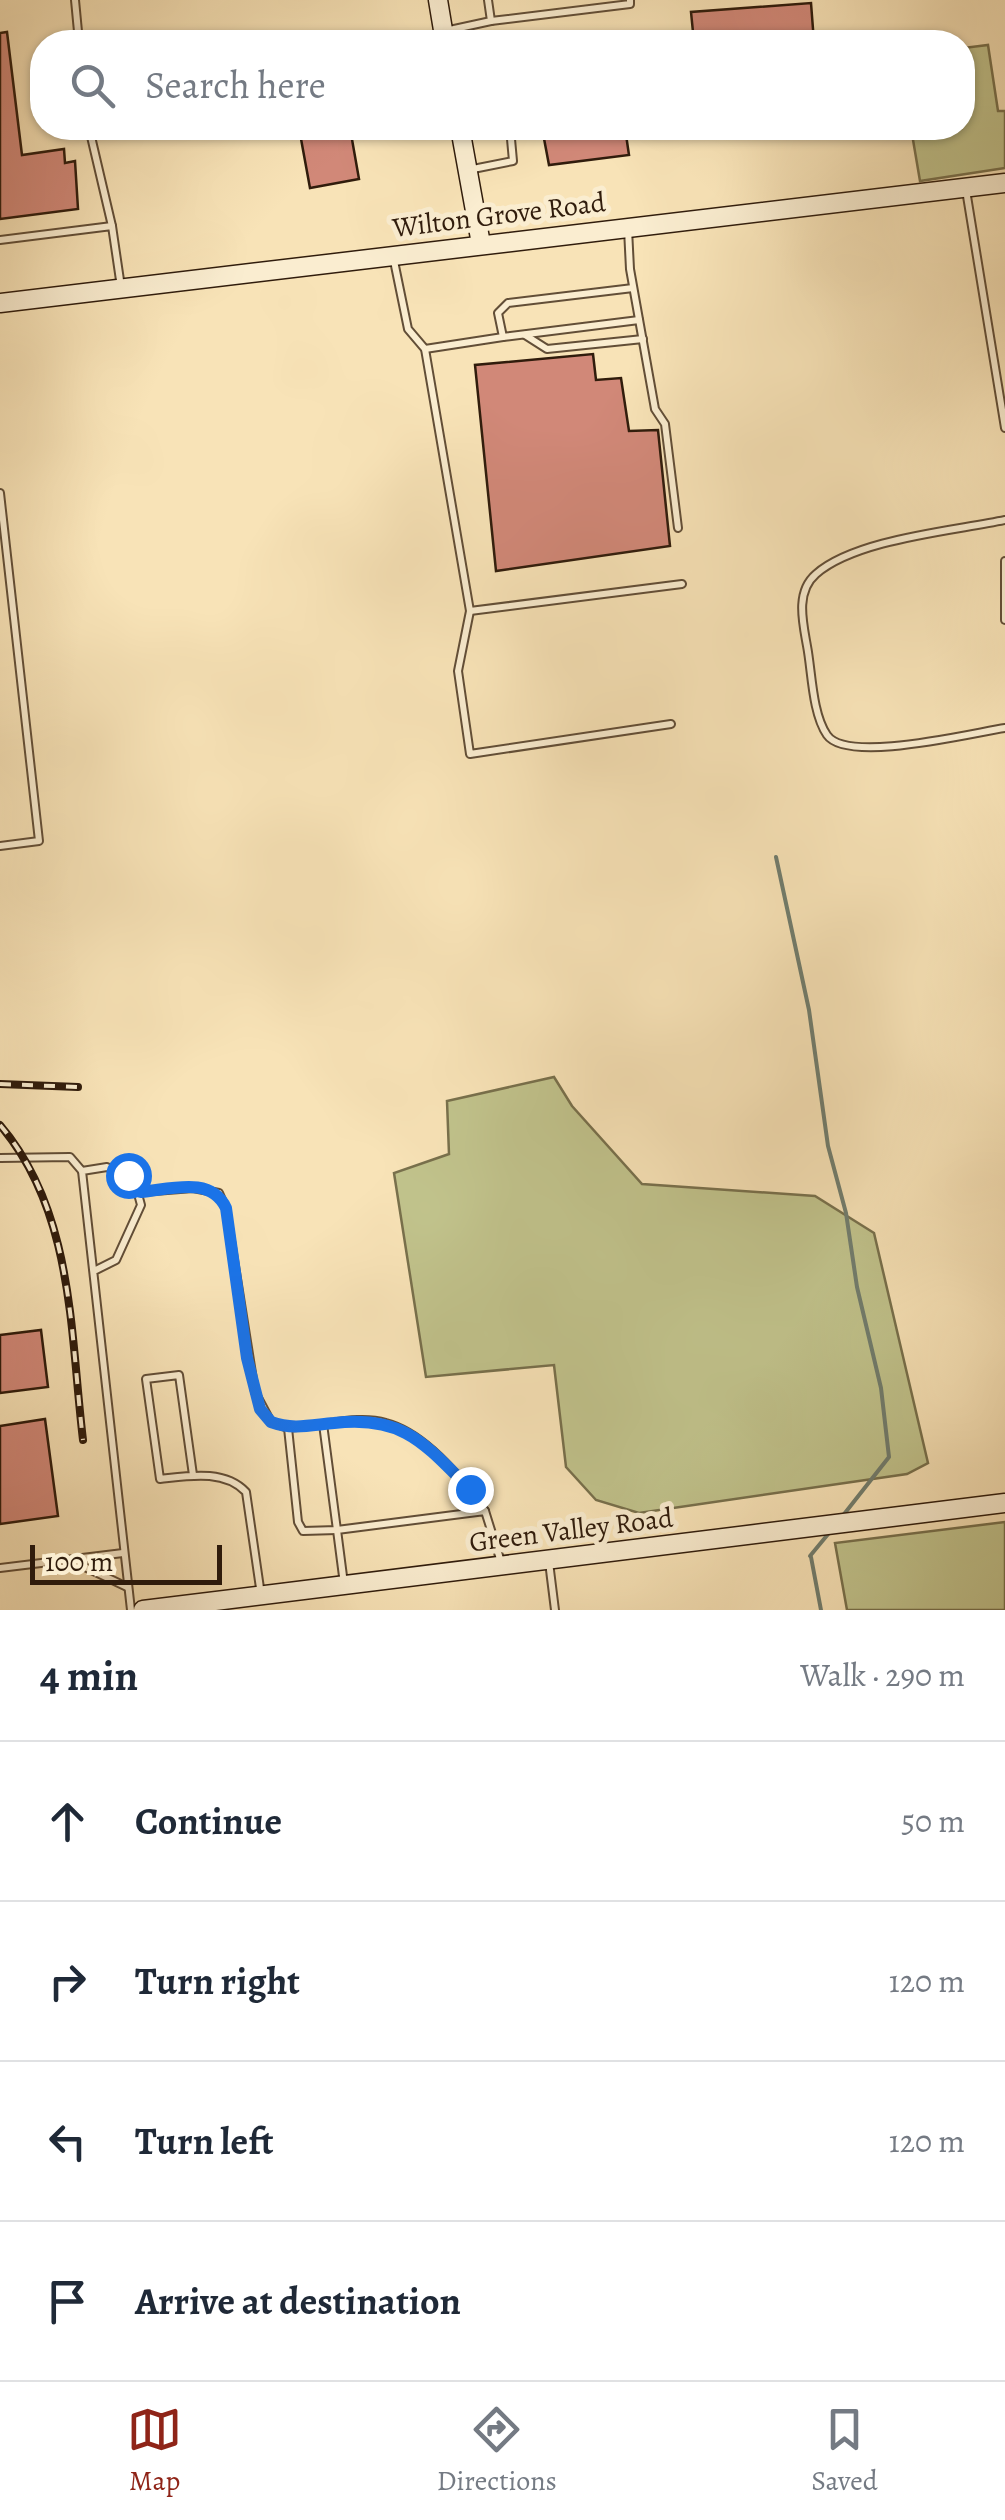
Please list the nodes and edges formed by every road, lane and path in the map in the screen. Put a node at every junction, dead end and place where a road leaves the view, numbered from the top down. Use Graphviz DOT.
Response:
graph roads {
  1 [pos="75,0"];
  2 [pos="438,0"];
  3 [pos="488,0"];
  4 [pos="630,0"];
  5 [pos="491,21"];
  6 [pos="78,30"];
  7 [pos="443,30"];
  8 [pos="465,30"];
  9 [pos="92,140"];
  10 [pos="462,140"];
  11 [pos="511,140"];
  12 [pos="467,170"];
  13 [pos="1005,183"];
  14 [pos="965,189"];
  15 [pos="112,226"];
  16 [pos="628,228"];
  17 [pos="0,240"];
  18 [pos="481,244"];
  19 [pos="393,255"];
  20 [pos="121,288"];
  21 [pos="633,288"];
  22 [pos="0,303"];
  23 [pos="639,320"];
  24 [pos="524,334"];
  25 [pos="502,337"];
  26 [pos="642,339"];
  27 [pos="425,348"];
  28 [pos="1005,428"];
  29 [pos="0,493"];
  30 [pos="1005,520"];
  31 [pos="678,528"];
  32 [pos="1005,561"];
  33 [pos="682,584"];
  34 [pos="470,611"];
  35 [pos="1005,620"];
  36 [pos="671,724"];
  37 [pos="1005,728"];
  38 [pos="0,846"];
  39 [pos="0,1158"];
  40 [pos="82,1171"];
  41 [pos="141,1192"];
  42 [pos="96,1270"];
  43 [pos="323,1424"];
  44 [pos="288,1428"];
  45 [pos="193,1475"];
  46 [pos="1005,1503"];
  47 [pos="485,1512"];
  48 [pos="337,1530"];
  49 [pos="123,1553"];
  50 [pos="64,1558"];
  51 [pos="549,1560"];
  52 [pos="502,1566"];
  53 [pos="0,1568"];
  54 [pos="344,1586"];
  55 [pos="128,1588"];
  56 [pos="261,1596"];
  57 [pos="222,1606"];
  58 [pos="132,1610"];
  59 [pos="143,1610"];
  60 [pos="555,1610"];
  1 -- 6 [label="lane"];
  2 -- 7 [label="main road"];
  3 -- 5 [label="lane"];
  4 -- 5 [label="lane"];
  5 -- 8 [label="lane"];
  9 -- 15 [label="lane"];
  10 -- 12 [label="main road"];
  11 -- 12 [label="lane"];
  12 -- 18 [label="main road"];
  13 -- 14 [label="main road, Wilton Grove Road"];
  14 -- 16 [label="main road, Wilton Grove Road"];
  14 -- 28 [label="lane"];
  15 -- 17 [label="lane"];
  15 -- 20 [label="lane"];
  16 -- 18 [label="main road, Wilton Grove Road"];
  16 -- 21 [label="lane"];
  18 -- 19 [label="main road, Wilton Grove Road"];
  19 -- 20 [label="main road, Wilton Grove Road"];
  19 -- 27 [label="lane"];
  20 -- 22 [label="main road, Wilton Grove Road"];
  21 -- 23 [label="lane"];
  21 -- 25 [label="lane"];
  23 -- 24 [label="lane"];
  23 -- 26 [label="lane"];
  24 -- 25 [label="lane"];
  24 -- 26 [label="lane"];
  25 -- 27 [label="lane"];
  26 -- 31 [label="lane"];
  27 -- 34 [label="lane"];
  29 -- 38 [label="lane"];
  30 -- 37 [label="lane"];
  32 -- 35 [label="lane"];
  33 -- 34 [label="lane"];
  34 -- 36 [label="lane"];
  39 -- 40 [label="lane"];
  40 -- 41 [label="lane"];
  40 -- 42 [label="lane"];
  41 -- 42 [label="lane"];
  41 -- 44 [label="lane"];
  42 -- 49 [label="lane"];
  43 -- 44 [label="lane"];
  43 -- 47 [label="lane"];
  43 -- 48 [label="lane"];
  44 -- 48 [label="lane"];
  45 -- 45 [label="lane"];
  45 -- 56 [label="lane"];
  46 -- 51 [label="main road, Green Valley Road"];
  47 -- 48 [label="lane"];
  47 -- 52 [label="lane"];
  48 -- 54 [label="lane"];
  49 -- 50 [label="lane"];
  49 -- 55 [label="lane"];
  50 -- 53 [label="lane"];
  50 -- 55 [label="lane"];
  51 -- 52 [label="main road, Green Valley Road"];
  51 -- 60 [label="lane"];
  52 -- 54 [label="main road, Green Valley Road"];
  54 -- 56 [label="main road, Green Valley Road"];
  55 -- 58 [label="lane"];
  56 -- 57 [label="main road, Green Valley Road"];
  57 -- 59 [label="main road, Green Valley Road"];
}
